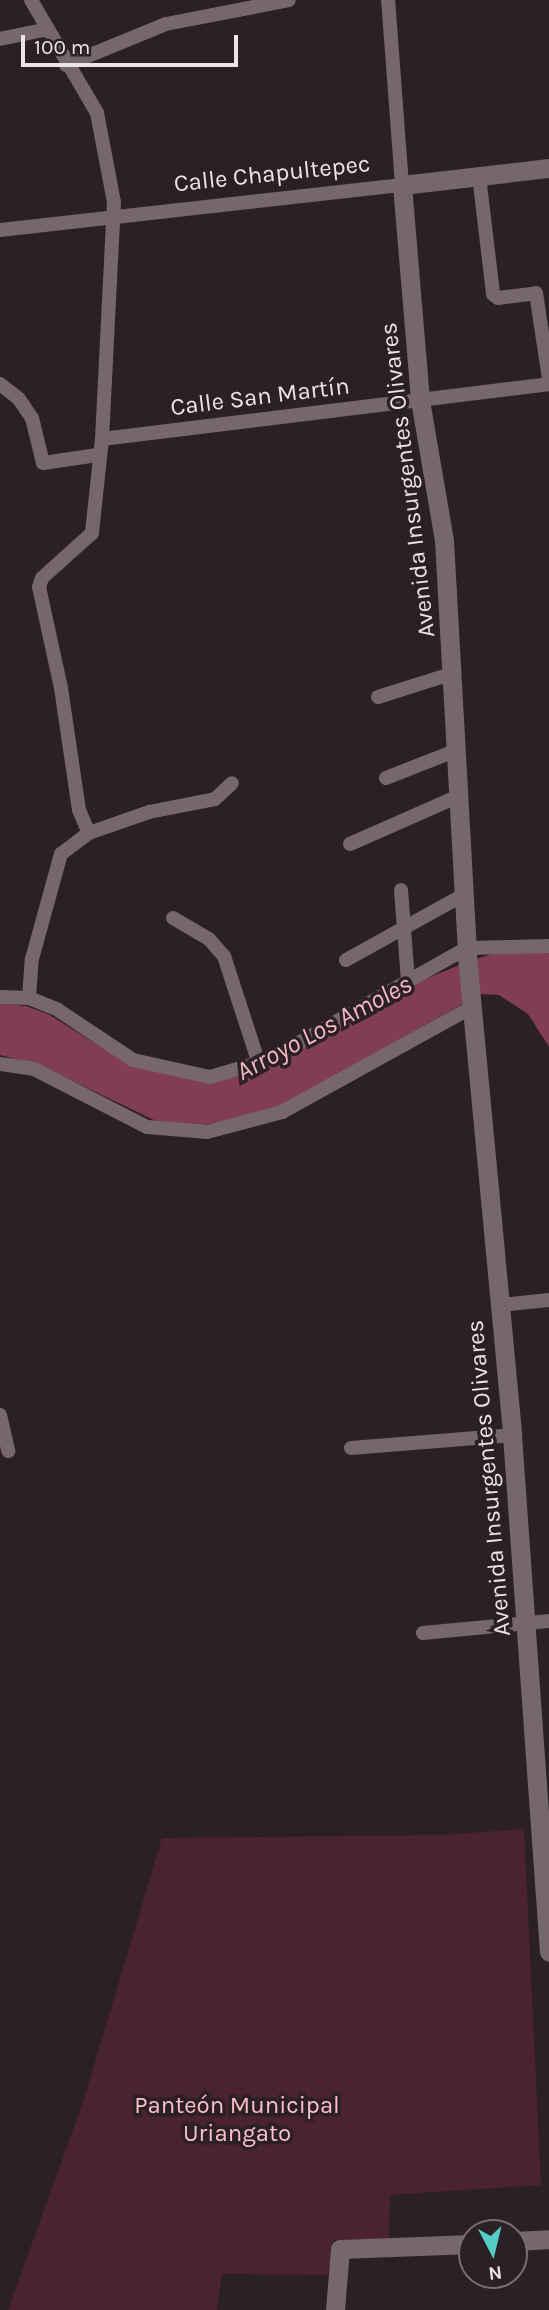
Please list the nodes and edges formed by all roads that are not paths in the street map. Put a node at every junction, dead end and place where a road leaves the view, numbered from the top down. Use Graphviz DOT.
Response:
graph roads {
  1 [pos="31,0"];
  2 [pos="289,0"];
  3 [pos="387,0"];
  4 [pos="44,30"];
  5 [pos="0,39"];
  6 [pos="66,65"];
  7 [pos="549,168"];
  8 [pos="479,176"];
  9 [pos="402,185"];
  10 [pos="114,215"];
  11 [pos="0,230"];
  12 [pos="549,381"];
  13 [pos="0,384"];
  14 [pos="420,400"];
  15 [pos="102,439"];
  16 [pos="97,455"];
  17 [pos="454,673"];
  18 [pos="378,697"];
  19 [pos="457,750"];
  20 [pos="386,778"];
  21 [pos="232,783"];
  22 [pos="459,796"];
  23 [pos="89,833"];
  24 [pos="350,844"];
  25 [pos="401,890"];
  26 [pos="465,894"];
  27 [pos="173,918"];
  28 [pos="404,929"];
  29 [pos="549,946"];
  30 [pos="467,952"];
  31 [pos="346,960"];
  32 [pos="408,980"];
  33 [pos="0,997"];
  34 [pos="29,998"];
  35 [pos="471,1004"];
  36 [pos="0,1063"];
  37 [pos="259,1064"];
  38 [pos="549,1300"];
  39 [pos="500,1305"];
  40 [pos="0,1415"];
  41 [pos="512,1435"];
  42 [pos="351,1448"];
  43 [pos="8,1451"];
  44 [pos="549,1621"];
  45 [pos="527,1623"];
  46 [pos="423,1633"];
  47 [pos="546,1888"];
  48 [pos="549,1952"];
  49 [pos="549,2239"];
  50 [pos="528,2240"];
  51 [pos="458,2245"];
  52 [pos="335,2310"];
  1 -- 4 [label="street"];
  2 -- 6 [label="street"];
  3 -- 9 [label="street, Avenida Insurgentes Olivares"];
  4 -- 5 [label="street"];
  4 -- 6 [label="street"];
  6 -- 10 [label="street"];
  7 -- 8 [label="street, Calle Chapultepec"];
  8 -- 9 [label="street, Calle Chapultepec"];
  8 -- 12 [label="street"];
  9 -- 10 [label="street, Calle Chapultepec"];
  9 -- 14 [label="street, Avenida Insurgentes Olivares"];
  10 -- 11 [label="street, Calle Chapultepec"];
  10 -- 15 [label="street"];
  12 -- 14 [label="street, Calle San Martín"];
  13 -- 16 [label="street"];
  14 -- 15 [label="street, Calle San Martín"];
  14 -- 17 [label="street, Avenida Insurgentes Olivares"];
  15 -- 16 [label="street"];
  16 -- 23 [label="street"];
  17 -- 18 [label="street"];
  17 -- 19 [label="street, Avenida Insurgentes Olivares"];
  19 -- 20 [label="street"];
  19 -- 22 [label="street, Avenida Insurgentes Olivares"];
  21 -- 23 [label="street"];
  22 -- 24 [label="street"];
  22 -- 26 [label="street, Avenida Insurgentes Olivares"];
  23 -- 34 [label="street"];
  25 -- 28 [label="street"];
  26 -- 28 [label="street"];
  26 -- 30 [label="street, Avenida Insurgentes Olivares"];
  27 -- 37 [label="street"];
  28 -- 31 [label="street"];
  28 -- 32 [label="street"];
  29 -- 30 [label="street"];
  30 -- 32 [label="street"];
  30 -- 35 [label="street, Avenida Insurgentes Olivares"];
  32 -- 37 [label="street"];
  33 -- 34 [label="street"];
  34 -- 37 [label="street"];
  35 -- 36 [label="street"];
  35 -- 39 [label="street, Avenida Insurgentes Olivares"];
  38 -- 39 [label="street"];
  39 -- 41 [label="street, Avenida Insurgentes Olivares"];
  40 -- 43 [label="street"];
  41 -- 42 [label="street"];
  41 -- 45 [label="street, Avenida Insurgentes Olivares"];
  44 -- 45 [label="street"];
  45 -- 46 [label="street"];
  45 -- 47 [label="street, Avenida Insurgentes Olivares"];
  47 -- 48 [label="street, Avenida Insurgentes Olivares"];
  49 -- 50 [label="street"];
  51 -- 52 [label="street"];
}
